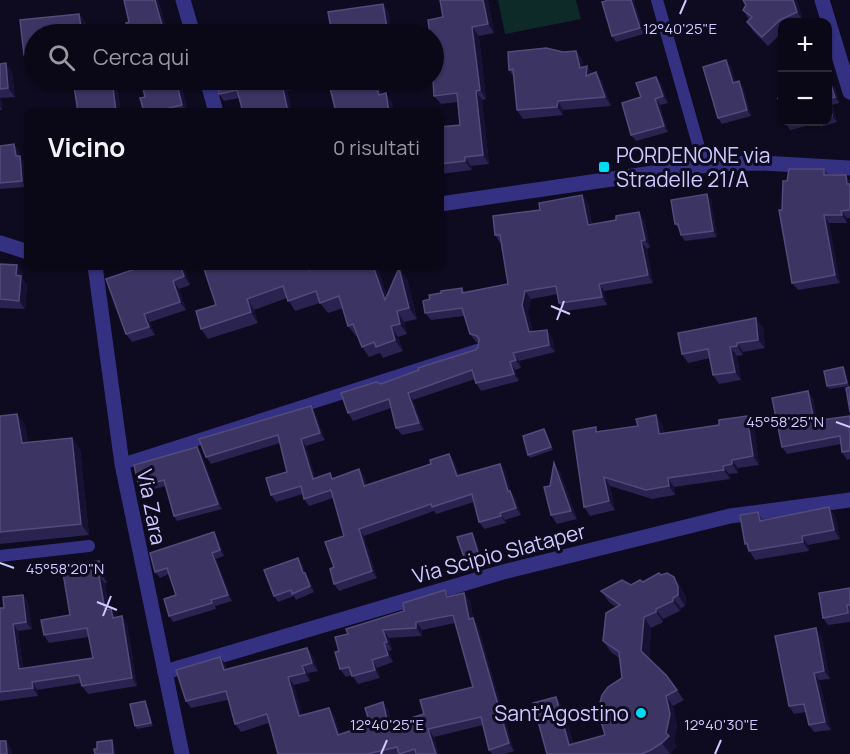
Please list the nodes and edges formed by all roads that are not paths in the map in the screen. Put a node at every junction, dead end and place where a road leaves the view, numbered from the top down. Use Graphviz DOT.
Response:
graph roads {
  1 [pos="183,0"];
  2 [pos="657,0"];
  3 [pos="822,0"];
  4 [pos="190,24"];
  5 [pos="210,90"];
  6 [pos="850,92"];
  7 [pos="215,108"];
  8 [pos="704,165"];
  9 [pos="850,168"];
  10 [pos="444,203"];
  11 [pos="0,243"];
  12 [pos="24,251"];
  13 [pos="96,270"];
  14 [pos="477,350"];
  15 [pos="122,464"];
  16 [pos="850,500"];
  17 [pos="89,546"];
  18 [pos="0,556"];
  19 [pos="165,672"];
  20 [pos="182,754"];
  1 -- 4 [label="street"];
  2 -- 8 [label="lane"];
  3 -- 6 [label="street"];
  5 -- 7 [label="street"];
  8 -- 9 [label="street"];
  8 -- 10 [label="street"];
  11 -- 12 [label="street"];
  13 -- 15 [label="street, Via Zara"];
  14 -- 15 [label="lane"];
  15 -- 19 [label="street, Via Zara"];
  16 -- 19 [label="street, Via Scipio Slataper"];
  17 -- 18 [label="lane"];
  19 -- 20 [label="street, Via Zara"];
}
